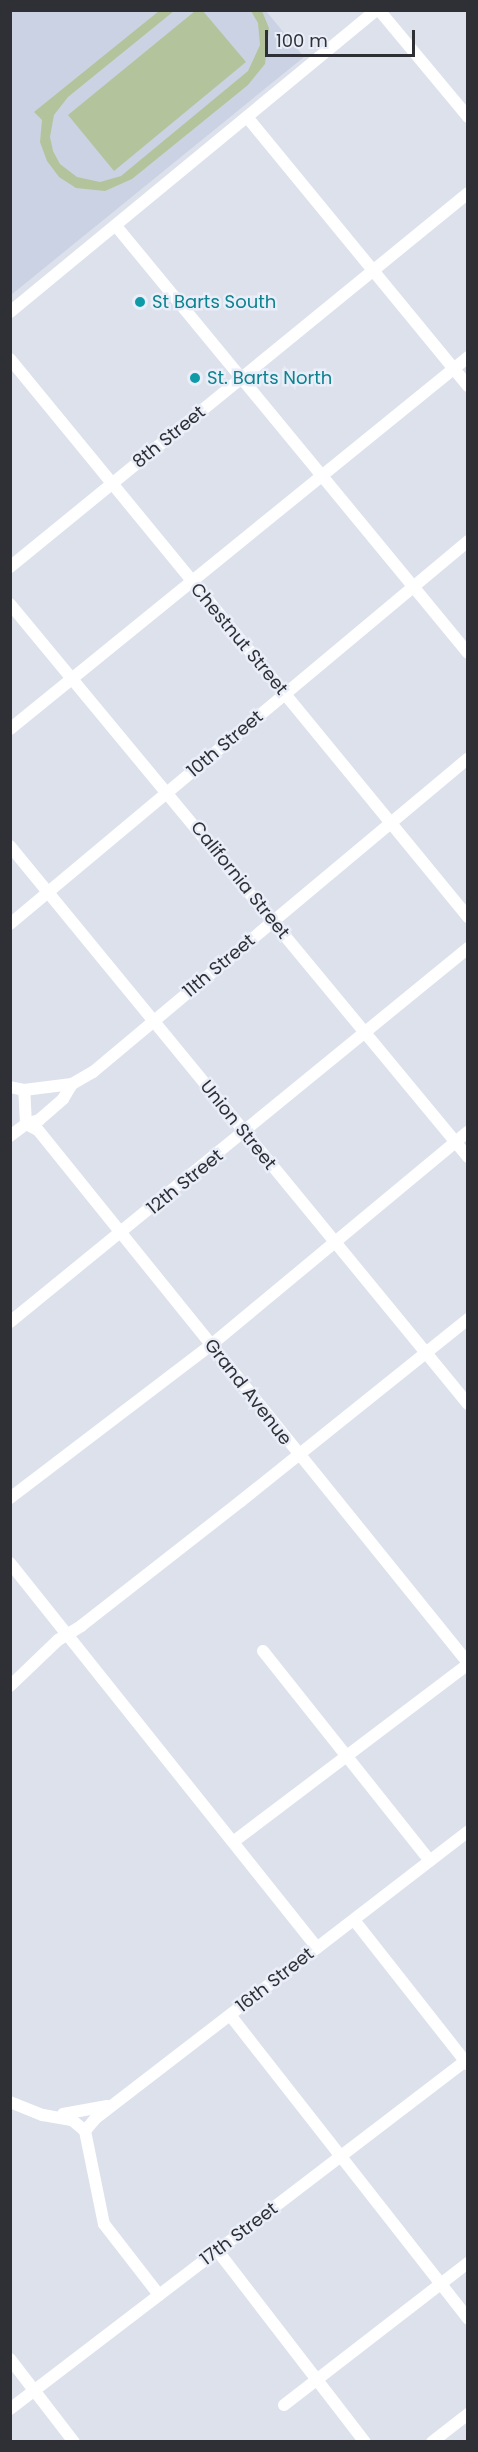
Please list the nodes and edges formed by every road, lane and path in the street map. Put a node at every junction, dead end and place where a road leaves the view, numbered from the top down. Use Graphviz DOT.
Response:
graph roads {
  1 [pos="378,10"];
  2 [pos="247,117"];
  3 [pos="468,117"];
  4 [pos="468,193"];
  5 [pos="116,226"];
  6 [pos="373,271"];
  7 [pos="10,312"];
  8 [pos="468,357"];
  9 [pos="10,359"];
  10 [pos="453,369"];
  11 [pos="241,379"];
  12 [pos="468,386"];
  13 [pos="320,476"];
  14 [pos="112,484"];
  15 [pos="468,541"];
  16 [pos="10,567"];
  17 [pos="191,581"];
  18 [pos="413,586"];
  19 [pos="10,604"];
  20 [pos="468,653"];
  21 [pos="72,678"];
  22 [pos="285,694"];
  23 [pos="10,729"];
  24 [pos="468,759"];
  25 [pos="168,793"];
  26 [pos="390,824"];
  27 [pos="10,846"];
  28 [pos="48,894"];
  29 [pos="468,917"];
  30 [pos="273,921"];
  31 [pos="10,924"];
  32 [pos="468,948"];
  33 [pos="153,1021"];
  34 [pos="366,1034"];
  35 [pos="72,1084"];
  36 [pos="10,1088"];
  37 [pos="24,1090"];
  38 [pos="26,1124"];
  39 [pos="468,1132"];
  40 [pos="245,1133"];
  41 [pos="10,1136"];
  42 [pos="455,1142"];
  43 [pos="468,1157"];
  44 [pos="121,1233"];
  45 [pos="334,1243"];
  46 [pos="468,1319"];
  47 [pos="10,1322"];
  48 [pos="211,1345"];
  49 [pos="427,1354"];
  50 [pos="468,1404"];
  51 [pos="299,1456"];
  52 [pos="10,1498"];
  53 [pos="10,1563"];
  54 [pos="66,1634"];
  55 [pos="263,1651"];
  56 [pos="468,1664"];
  57 [pos="10,1686"];
  58 [pos="348,1756"];
  59 [pos="468,1832"];
  60 [pos="233,1842"];
  61 [pos="430,1861"];
  62 [pos="354,1920"];
  63 [pos="317,1948"];
  64 [pos="230,2015"];
  65 [pos="467,2062"];
  66 [pos="10,2102"];
  67 [pos="114,2104"];
  68 [pos="43,2115"];
  69 [pos="85,2131"];
  70 [pos="340,2156"];
  71 [pos="217,2250"];
  72 [pos="468,2263"];
  73 [pos="441,2284"];
  74 [pos="159,2295"];
  75 [pos="468,2319"];
  76 [pos="10,2359"];
  77 [pos="317,2380"];
  78 [pos="35,2390"];
  79 [pos="284,2405"];
  80 [pos="10,2409"];
  81 [pos="468,2414"];
  82 [pos="74,2442"];
  83 [pos="365,2442"];
  84 [pos="432,2442"];
  1 -- 2 [label="street"];
  1 -- 3 [label="street"];
  2 -- 5 [label="street"];
  2 -- 6 [label="street"];
  4 -- 6 [label="street, 8th Street"];
  5 -- 7 [label="street"];
  5 -- 11 [label="street"];
  6 -- 10 [label="street"];
  6 -- 11 [label="street, 8th Street"];
  8 -- 10 [label="street"];
  9 -- 14 [label="street, Chestnut Street"];
  10 -- 12 [label="street"];
  10 -- 13 [label="street"];
  11 -- 13 [label="street"];
  11 -- 14 [label="street, 8th Street"];
  13 -- 17 [label="street"];
  13 -- 18 [label="street"];
  14 -- 16 [label="street, 8th Street"];
  14 -- 17 [label="street, Chestnut Street"];
  15 -- 18 [label="street, 10th Street"];
  17 -- 21 [label="street"];
  17 -- 22 [label="street, Chestnut Street"];
  18 -- 20 [label="street"];
  18 -- 22 [label="street, 10th Street"];
  19 -- 21 [label="street, California Street"];
  21 -- 23 [label="street"];
  21 -- 25 [label="street, California Street"];
  22 -- 25 [label="street, 10th Street"];
  22 -- 26 [label="street, Chestnut Street"];
  24 -- 26 [label="street, 11th Street"];
  25 -- 28 [label="street, 10th Street"];
  25 -- 30 [label="street, California Street"];
  26 -- 29 [label="street, Chestnut Street"];
  26 -- 30 [label="street, 11th Street"];
  27 -- 28 [label="street, Union Street"];
  28 -- 31 [label="street, 10th Street"];
  28 -- 33 [label="street, Union Street"];
  30 -- 33 [label="street, 11th Street"];
  30 -- 34 [label="street, California Street"];
  32 -- 34 [label="street, 12th Street"];
  33 -- 35 [label="street, 11th Street"];
  33 -- 40 [label="street, Union Street"];
  34 -- 40 [label="street, 12th Street"];
  34 -- 42 [label="street, California Street"];
  35 -- 37 [label="street"];
  35 -- 38 [label="street, 11th Street"];
  36 -- 37 [label="street"];
  37 -- 38 [label="street"];
  38 -- 41 [label="street, 11th Street"];
  38 -- 44 [label="street, Grand Avenue"];
  39 -- 42 [label="street"];
  40 -- 44 [label="street, 12th Street"];
  40 -- 45 [label="street, Union Street"];
  42 -- 43 [label="street, California Street"];
  42 -- 45 [label="street"];
  44 -- 47 [label="street, 12th Street"];
  44 -- 48 [label="street, Grand Avenue"];
  45 -- 48 [label="street"];
  45 -- 49 [label="street, Union Street"];
  46 -- 49 [label="street"];
  48 -- 51 [label="street, Grand Avenue"];
  48 -- 52 [label="street"];
  49 -- 50 [label="street, Union Street"];
  49 -- 51 [label="street"];
  51 -- 54 [label="street"];
  51 -- 56 [label="street, Grand Avenue"];
  53 -- 54 [label="street"];
  54 -- 57 [label="street"];
  54 -- 60 [label="street"];
  55 -- 58 [label="street"];
  56 -- 58 [label="street"];
  58 -- 60 [label="street"];
  58 -- 61 [label="street"];
  59 -- 61 [label="street, 16th Street"];
  60 -- 63 [label="street"];
  61 -- 62 [label="street, 16th Street"];
  62 -- 63 [label="street, 16th Street"];
  62 -- 65 [label="street"];
  63 -- 64 [label="street, 16th Street"];
  64 -- 67 [label="street, 16th Street"];
  64 -- 70 [label="street"];
  65 -- 70 [label="street, 17th Street"];
  66 -- 68 [label="street"];
  67 -- 68 [label="street"];
  67 -- 69 [label="street, 16th Street"];
  68 -- 69 [label="street"];
  69 -- 74 [label="street"];
  70 -- 71 [label="street, 17th Street"];
  70 -- 73 [label="street"];
  71 -- 74 [label="street, 17th Street"];
  71 -- 77 [label="street"];
  72 -- 73 [label="street"];
  73 -- 75 [label="street"];
  73 -- 77 [label="street"];
  74 -- 78 [label="street, 17th Street"];
  76 -- 78 [label="street"];
  77 -- 79 [label="street"];
  77 -- 83 [label="street"];
  78 -- 80 [label="street, 17th Street"];
  78 -- 82 [label="street"];
  81 -- 84 [label="street"];
}
